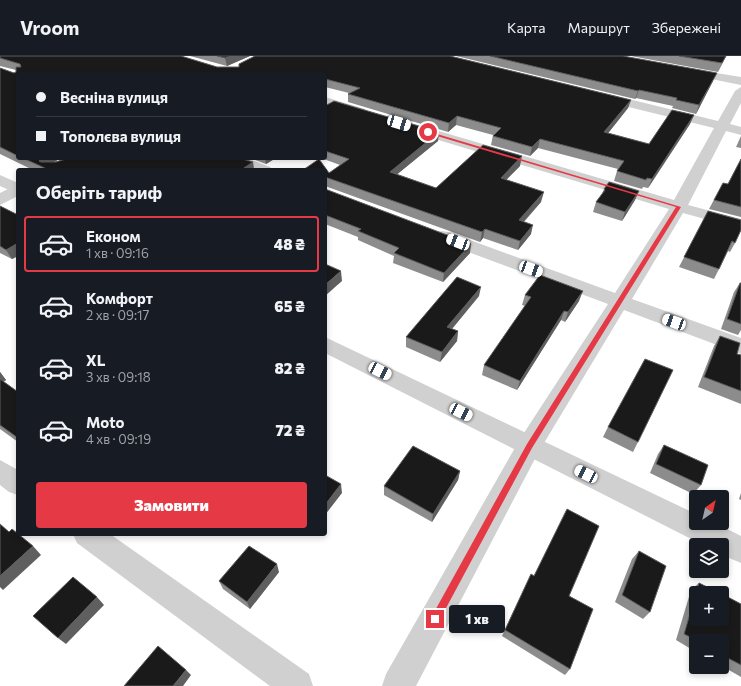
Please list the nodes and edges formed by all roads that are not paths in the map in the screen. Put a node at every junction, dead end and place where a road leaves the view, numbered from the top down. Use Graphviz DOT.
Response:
graph roads {
  1 [pos="672,69"];
  2 [pos="741,81"];
  3 [pos="741,91"];
  4 [pos="590,94"];
  5 [pos="327,102"];
  6 [pos="370,115"];
  7 [pos="393,121"];
  8 [pos="731,128"];
  9 [pos="238,160"];
  10 [pos="260,168"];
  11 [pos="0,180"];
  12 [pos="16,188"];
  13 [pos="16,190"];
  14 [pos="0,200"];
  15 [pos="679,207"];
  16 [pos="741,224"];
  17 [pos="428,231"];
  18 [pos="620,302"];
  19 [pos="327,345"];
  20 [pos="741,346"];
  21 [pos="529,446"];
  22 [pos="0,472"];
  23 [pos="16,483"];
  24 [pos="90,536"];
  25 [pos="741,550"];
  26 [pos="297,686"];
  27 [pos="398,686"];
  1 -- 2 [label="street"];
  3 -- 8 [label="street"];
  4 -- 8 [label="street"];
  5 -- 6 [label="street"];
  7 -- 15 [label="street"];
  8 -- 15 [label="street"];
  9 -- 10 [label="street"];
  11 -- 12 [label="street"];
  13 -- 14 [label="street"];
  15 -- 16 [label="street"];
  15 -- 18 [label="street"];
  17 -- 18 [label="street"];
  18 -- 20 [label="street"];
  18 -- 21 [label="street"];
  19 -- 21 [label="street"];
  21 -- 25 [label="street"];
  21 -- 27 [label="street"];
  22 -- 23 [label="street"];
  24 -- 26 [label="street"];
}
